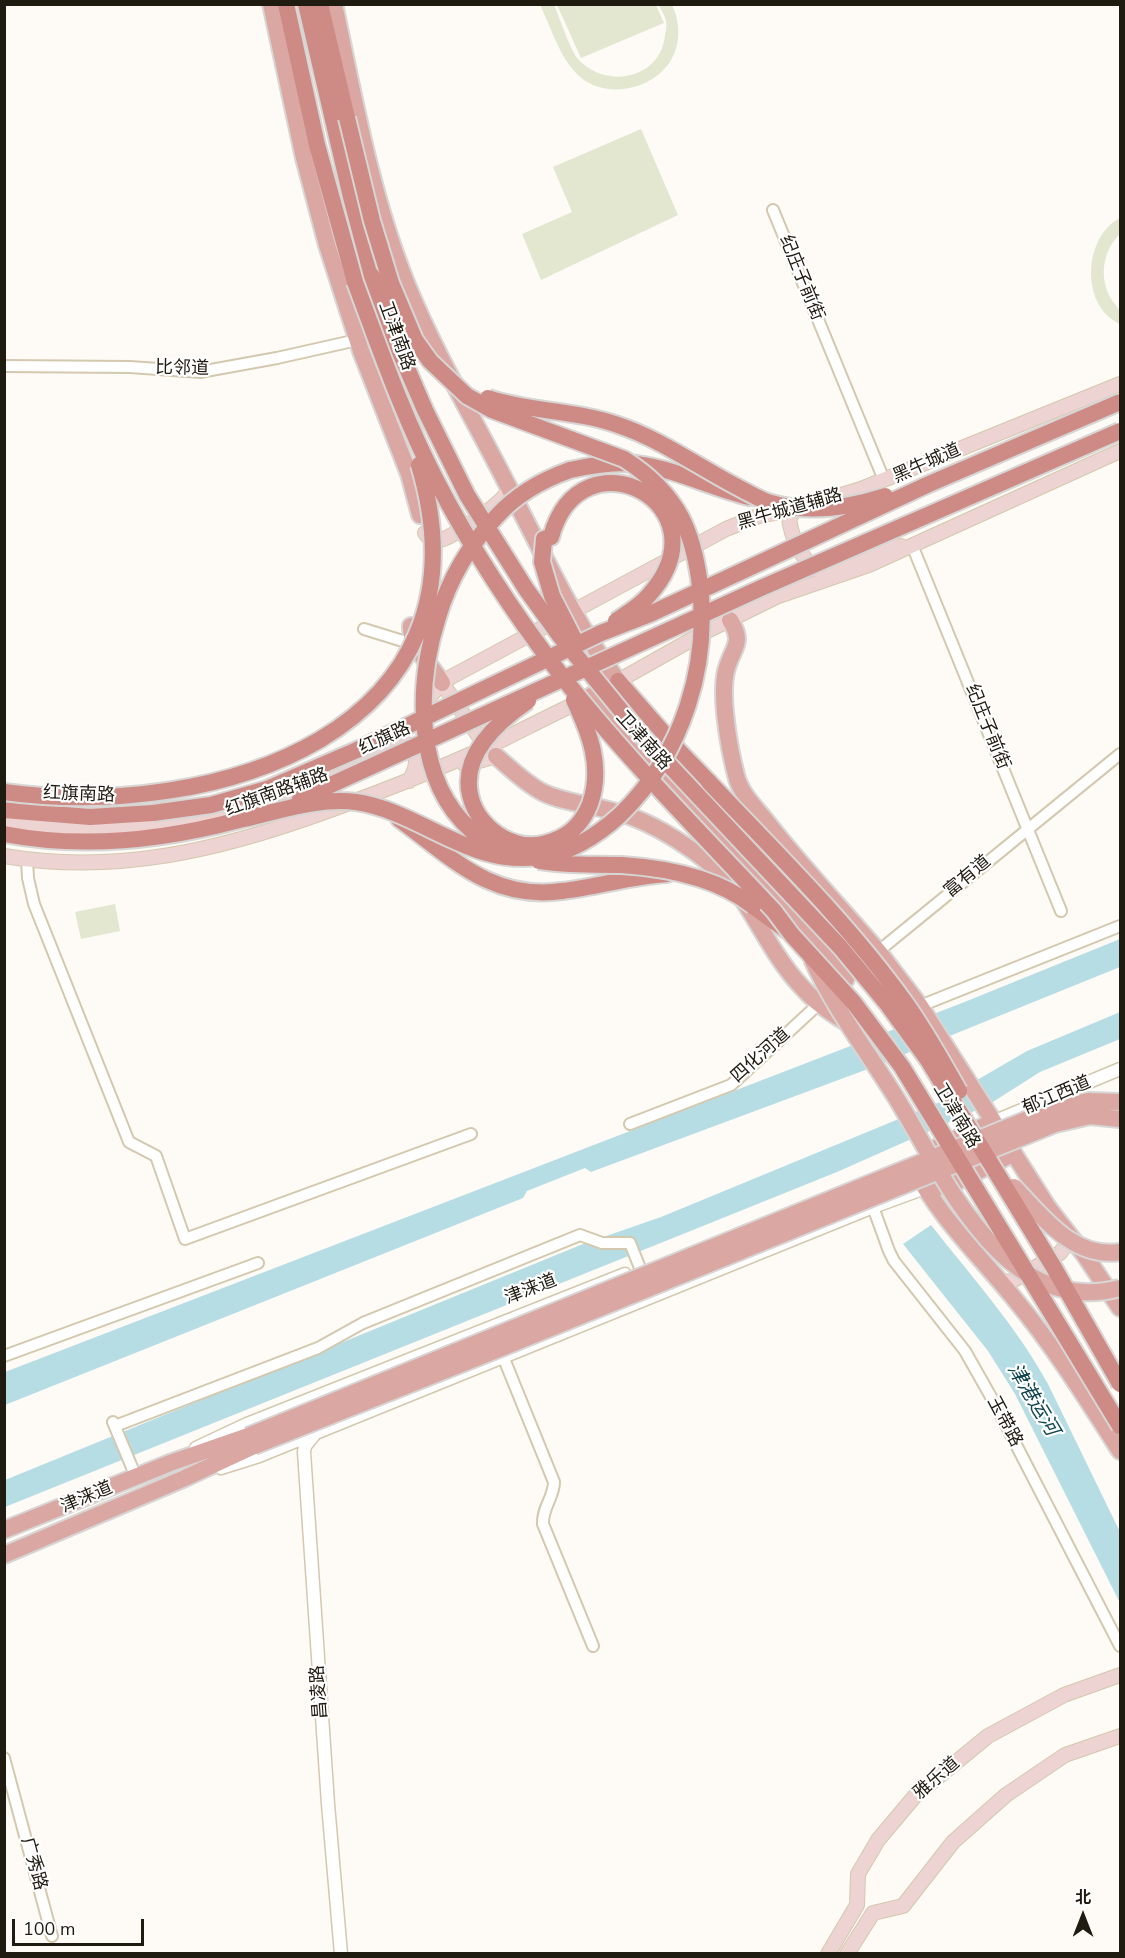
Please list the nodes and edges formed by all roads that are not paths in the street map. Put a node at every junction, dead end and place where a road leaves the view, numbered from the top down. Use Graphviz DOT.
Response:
graph roads {
  1 [pos="271,4"];
  2 [pos="286,4"];
  3 [pos="306,4"];
  4 [pos="320,4"];
  5 [pos="334,4"];
  6 [pos="773,210"];
  7 [pos="364,279"];
  8 [pos="357,340"];
  9 [pos="4,366"];
  10 [pos="446,377"];
  11 [pos="1120,384"];
  12 [pos="1120,402"];
  13 [pos="408,423"];
  14 [pos="1120,431"];
  15 [pos="1120,451"];
  16 [pos="885,480"];
  17 [pos="929,484"];
  18 [pos="508,486"];
  19 [pos="766,508"];
  20 [pos="796,509"];
  21 [pos="424,532"];
  22 [pos="912,545"];
  23 [pos="751,568"];
  24 [pos="787,592"];
  25 [pos="573,611"];
  26 [pos="730,620"];
  27 [pos="364,629"];
  28 [pos="601,633"];
  29 [pos="409,635"];
  30 [pos="558,678"];
  31 [pos="618,681"];
  32 [pos="442,683"];
  33 [pos="596,691"];
  34 [pos="392,744"];
  35 [pos="491,751"];
  36 [pos="1120,754"];
  37 [pos="409,781"];
  38 [pos="4,792"];
  39 [pos="262,802"];
  40 [pos="5,813"];
  41 [pos="153,813"];
  42 [pos="393,814"];
  43 [pos="239,820"];
  44 [pos="1028,828"];
  45 [pos="271,832"];
  46 [pos="4,834"];
  47 [pos="13,860"];
  48 [pos="678,874"];
  49 [pos="1061,911"];
  50 [pos="1120,926"];
  51 [pos="798,932"];
  52 [pos="878,951"];
  53 [pos="811,956"];
  54 [pos="846,979"];
  55 [pos="819,1004"];
  56 [pos="920,1006"];
  57 [pos="1120,1069"];
  58 [pos="1120,1076"];
  59 [pos="1120,1102"];
  60 [pos="1120,1119"];
  61 [pos="994,1123"];
  62 [pos="630,1124"];
  63 [pos="471,1134"];
  64 [pos="951,1135"];
  65 [pos="1010,1149"];
  66 [pos="910,1161"];
  67 [pos="1014,1187"];
  68 [pos="925,1188"];
  69 [pos="873,1207"];
  70 [pos="1067,1232"];
  71 [pos="1120,1252"];
  72 [pos="1084,1254"];
  73 [pos="1057,1260"];
  74 [pos="258,1263"];
  75 [pos="639,1265"];
  76 [pos="1007,1285"];
  77 [pos="1120,1287"];
  78 [pos="1120,1308"];
  79 [pos="491,1327"];
  80 [pos="4,1356"];
  81 [pos="504,1357"];
  82 [pos="1120,1384"];
  83 [pos="1120,1426"];
  84 [pos="314,1434"];
  85 [pos="251,1441"];
  86 [pos="275,1450"];
  87 [pos="1120,1451"];
  88 [pos="170,1463"];
  89 [pos="136,1477"];
  90 [pos="185,1478"];
  91 [pos="4,1530"];
  92 [pos="4,1555"];
  93 [pos="593,1646"];
  94 [pos="1120,1646"];
  95 [pos="1120,1675"];
  96 [pos="1120,1736"];
  97 [pos="4,1758"];
  98 [pos="52,1936"];
  99 [pos="334,1953"];
  100 [pos="341,1953"];
  101 [pos="828,1953"];
  102 [pos="847,1953"];
  1 -- 8 [label="main road"];
  2 -- 7 [label="highway, 卫津南路"];
  3 -- 7 [label="highway, 卫津南路"];
  4 -- 10 [label="highway, bridge"];
  5 -- 18 [label="main road"];
  6 -- 16 [label="street, 纪庄子前街"];
  7 -- 13 [label="highway, 卫津南路, bridge"];
  7 -- 33 [label="highway, 卫津南路, bridge"];
  8 -- 9 [label="street, 比邻道"];
  8 -- 21 [label="main road"];
  10 -- 19 [label="highway, bridge"];
  10 -- 42 [label="highway, bridge"];
  11 -- 16 [label="main road, 黑牛城道辅路"];
  12 -- 17 [label="highway, 黑牛城道, bridge"];
  13 -- 30 [label="highway, 卫津南路, bridge"];
  13 -- 38 [label="highway, bridge"];
  14 -- 30 [label="highway, 红旗路, bridge"];
  15 -- 22 [label="main road"];
  16 -- 20 [label="main road, 黑牛城道辅路"];
  17 -- 19 [label="highway, bridge"];
  17 -- 23 [label="highway, 黑牛城道, bridge"];
  18 -- 21 [label="main road"];
  18 -- 25 [label="main road"];
  19 -- 20 [label="main road, 黑牛城道辅路"];
  19 -- 24 [label="main road"];
  19 -- 25 [label="main road, 黑牛城道辅路"];
  19 -- 48 [label="highway, bridge"];
  20 -- 22 [label="main road"];
  21 -- 29 [label="main road"];
  22 -- 24 [label="main road"];
  22 -- 44 [label="street, 纪庄子前街"];
  23 -- 28 [label="highway, 红旗路, bridge"];
  24 -- 26 [label="main road"];
  25 -- 31 [label="main road"];
  25 -- 32 [label="main road, 黑牛城道辅路"];
  26 -- 31 [label="main road"];
  26 -- 52 [label="main road"];
  27 -- 29 [label="street"];
  28 -- 33 [label="highway, bridge"];
  28 -- 41 [label="highway, 红旗路, bridge"];
  29 -- 32 [label="main road"];
  30 -- 30 [label="highway, bridge"];
  30 -- 43 [label="highway, 红旗路, bridge"];
  30 -- 51 [label="highway, 卫津南路, bridge"];
  31 -- 33 [label="main road"];
  31 -- 67 [label="highway, bridge"];
  32 -- 34 [label="main road, 红旗南路辅路"];
  32 -- 35 [label="main road"];
  33 -- 35 [label="main road, 红旗南路辅路"];
  33 -- 51 [label="main road"];
  33 -- 73 [label="highway, 卫津南路, bridge"];
  34 -- 37 [label="main road"];
  34 -- 39 [label="main road, 红旗南路辅路"];
  35 -- 37 [label="main road, 红旗南路辅路"];
  35 -- 55 [label="main road"];
  36 -- 44 [label="street, 富有道"];
  37 -- 45 [label="main road, 红旗南路辅路"];
  39 -- 40 [label="main road, 红旗南路辅路"];
  39 -- 45 [label="main road"];
  40 -- 41 [label="highway, 红旗南路"];
  42 -- 43 [label="highway, bridge"];
  42 -- 48 [label="highway, bridge"];
  43 -- 46 [label="highway, 红旗路"];
  44 -- 49 [label="street, 纪庄子前街"];
  44 -- 52 [label="street, 富有道"];
  45 -- 47 [label="main road, 红旗南路辅路"];
  47 -- 63 [label="street"];
  48 -- 51 [label="highway, bridge"];
  50 -- 56 [label="street"];
  51 -- 52 [label="main road"];
  51 -- 53 [label="highway, 卫津南路, bridge"];
  51 -- 54 [label="main road"];
  52 -- 54 [label="street, 富有道"];
  52 -- 56 [label="main road"];
  53 -- 77 [label="main road, bridge"];
  53 -- 83 [label="highway, 卫津南路, bridge"];
  54 -- 55 [label="street, 富有道"];
  55 -- 62 [label="street, 四化河道"];
  55 -- 64 [label="main road, bridge"];
  56 -- 61 [label="main road"];
  57 -- 61 [label="street, 郁江西道"];
  58 -- 61 [label="street, 郁江西道"];
  59 -- 85 [label="main road, bridge"];
  60 -- 85 [label="main road, bridge"];
  61 -- 64 [label="main road"];
  61 -- 65 [label="main road"];
  64 -- 66 [label="main road"];
  65 -- 68 [label="main road"];
  65 -- 70 [label="main road"];
  66 -- 68 [label="main road"];
  66 -- 75 [label="street, 津涞道"];
  67 -- 71 [label="main road, bridge"];
  67 -- 73 [label="highway, bridge"];
  68 -- 69 [label="street, 津涞道"];
  68 -- 76 [label="main road"];
  69 -- 81 [label="street, 津涞道"];
  69 -- 94 [label="street, 玉带路"];
  70 -- 72 [label="main road"];
  70 -- 73 [label="main road"];
  72 -- 73 [label="main road"];
  72 -- 78 [label="main road"];
  73 -- 76 [label="main road"];
  73 -- 82 [label="highway, 卫津南路, bridge"];
  74 -- 80 [label="street"];
  75 -- 79 [label="street, 津涞道"];
  75 -- 89 [label="street"];
  76 -- 87 [label="main road"];
  79 -- 81 [label="street"];
  79 -- 88 [label="street, 津涞道"];
  81 -- 84 [label="street, 津涞道"];
  81 -- 93 [label="street"];
  84 -- 86 [label="street, 津涞道"];
  84 -- 100 [label="street, 昌凌路"];
  85 -- 88 [label="main road, 津涞道"];
  85 -- 90 [label="main road, 津涞道"];
  86 -- 90 [label="street, 津涞道"];
  86 -- 99 [label="street, 昌凌路"];
  88 -- 89 [label="main road, 津涞道"];
  89 -- 91 [label="main road, 津涞道"];
  90 -- 92 [label="main road, 津涞道"];
  95 -- 101 [label="main road, 雅乐道"];
  96 -- 102 [label="main road"];
  97 -- 98 [label="street, 广秀路"];
}
